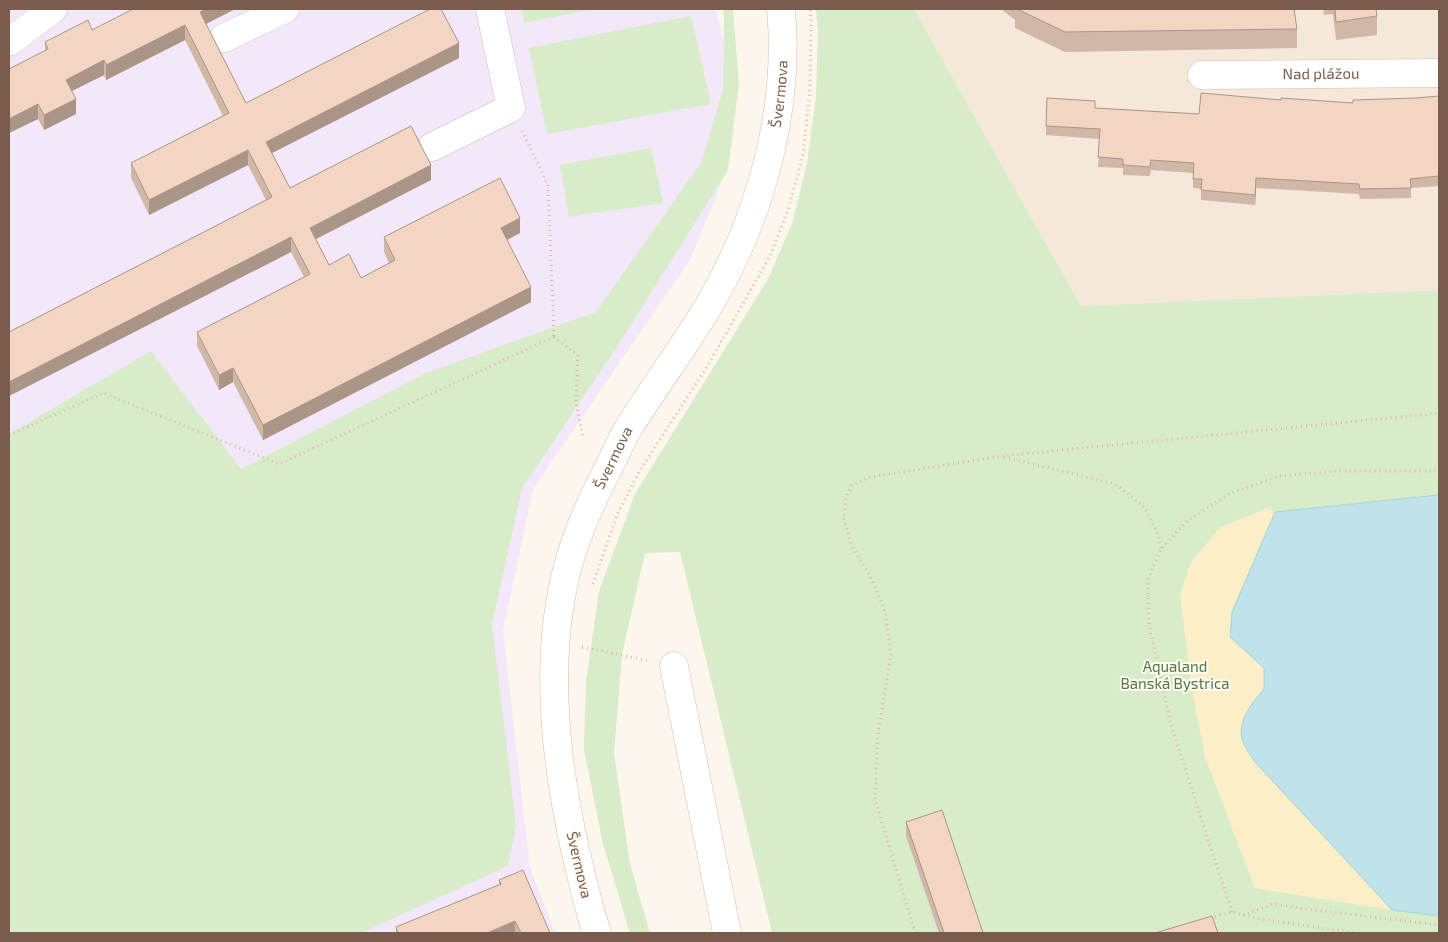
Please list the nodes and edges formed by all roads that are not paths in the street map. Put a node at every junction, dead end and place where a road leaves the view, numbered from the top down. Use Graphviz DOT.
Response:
graph roads {
  1 [pos="53,9"];
  2 [pos="284,9"];
  3 [pos="490,9"];
  4 [pos="782,9"];
  5 [pos="224,38"];
  6 [pos="9,42"];
  7 [pos="1439,73"];
  8 [pos="1202,75"];
  9 [pos="432,147"];
  10 [pos="674,666"];
  11 [pos="597,933"];
  12 [pos="727,933"];
  1 -- 6 [label="street"];
  2 -- 5 [label="street"];
  3 -- 9 [label="street"];
  4 -- 11 [label="street, Švermova"];
  7 -- 8 [label="street, Nad plážou"];
  10 -- 12 [label="street"];
}
